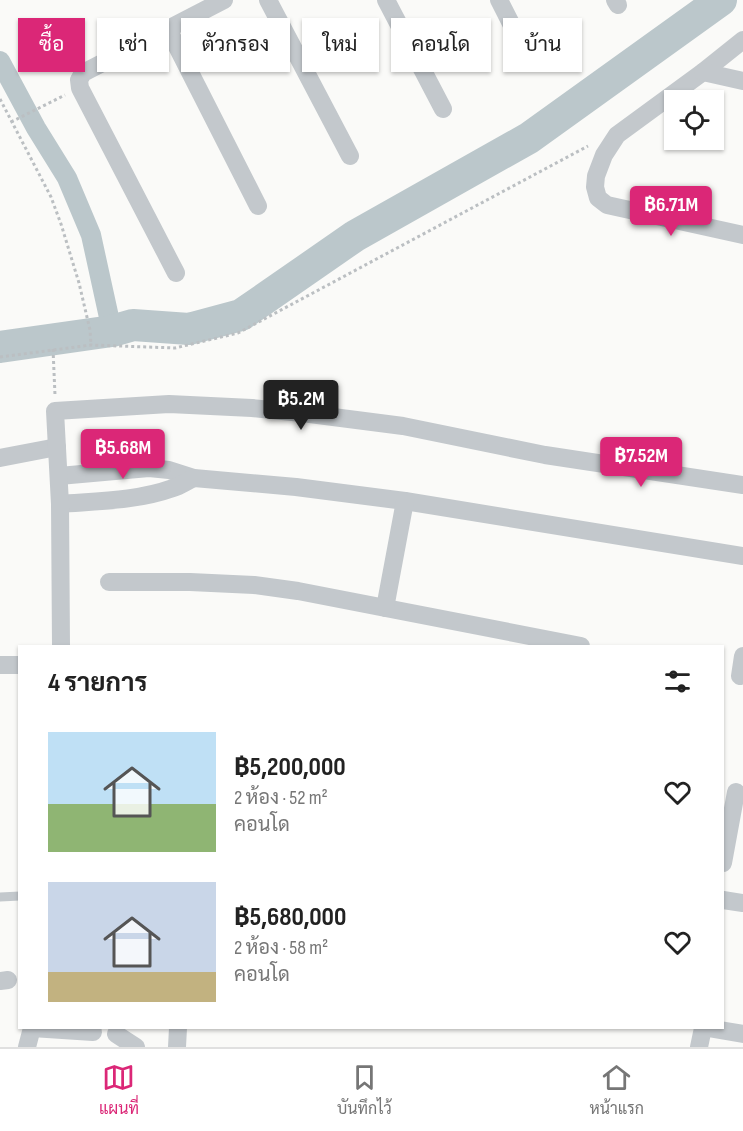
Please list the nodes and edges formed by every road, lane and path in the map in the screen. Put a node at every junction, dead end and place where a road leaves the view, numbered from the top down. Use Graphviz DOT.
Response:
graph roads {
  1 [pos="224,0"];
  2 [pos="268,0"];
  3 [pos="386,0"];
  4 [pos="499,0"];
  5 [pos="508,18"];
  6 [pos="169,28"];
  7 [pos="169,31"];
  8 [pos="743,40"];
  9 [pos="97,66"];
  10 [pos="703,72"];
  11 [pos="743,81"];
  12 [pos="80,88"];
  13 [pos="0,99"];
  14 [pos="443,109"];
  15 [pos="13,121"];
  16 [pos="594,143"];
  17 [pos="350,156"];
  18 [pos="258,206"];
  19 [pos="743,235"];
  20 [pos="176,273"];
  21 [pos="91,345"];
  22 [pos="53,349"];
  23 [pos="0,357"];
  24 [pos="55,411"];
  25 [pos="57,447"];
  26 [pos="0,458"];
  27 [pos="58,476"];
  28 [pos="194,478"];
  29 [pos="743,485"];
  30 [pos="405,501"];
  31 [pos="60,504"];
  32 [pos="743,556"];
  33 [pos="109,582"];
  34 [pos="385,608"];
  35 [pos="62,645"];
  36 [pos="576,645"];
  37 [pos="743,656"];
  38 [pos="18,665"];
  39 [pos="0,666"];
  40 [pos="735,676"];
  41 [pos="734,792"];
  42 [pos="724,857"];
  43 [pos="18,896"];
  44 [pos="0,897"];
  45 [pos="724,900"];
  46 [pos="743,903"];
  47 [pos="32,1029"];
  48 [pos="47,1029"];
  49 [pos="178,1029"];
  50 [pos="703,1029"];
  51 [pos="714,1029"];
  52 [pos="93,1032"];
  53 [pos="116,1034"];
  54 [pos="743,1034"];
  55 [pos="27,1047"];
  56 [pos="137,1047"];
  57 [pos="177,1047"];
  58 [pos="699,1047"];
  1 -- 6 [label="street"];
  2 -- 17 [label="street"];
  3 -- 14 [label="street"];
  4 -- 5 [label="street"];
  7 -- 18 [label="street"];
  8 -- 10 [label="street"];
  9 -- 12 [label="street"];
  10 -- 11 [label="street"];
  10 -- 19 [label="street"];
  12 -- 15 [label="path"];
  12 -- 20 [label="street"];
  13 -- 15 [label="path"];
  15 -- 21 [label="path"];
  16 -- 21 [label="path"];
  21 -- 22 [label="path"];
  22 -- 23 [label="path"];
  22 -- 24 [label="path"];
  24 -- 25 [label="street"];
  24 -- 29 [label="street"];
  25 -- 26 [label="street"];
  25 -- 27 [label="street"];
  27 -- 28 [label="street"];
  27 -- 31 [label="street"];
  28 -- 30 [label="street"];
  28 -- 31 [label="street"];
  30 -- 32 [label="street"];
  30 -- 34 [label="street"];
  31 -- 35 [label="street"];
  33 -- 34 [label="street"];
  34 -- 36 [label="street"];
  37 -- 40 [label="street"];
  38 -- 39 [label="street"];
  41 -- 42 [label="street"];
  43 -- 44 [label="lane"];
  45 -- 46 [label="street"];
  47 -- 55 [label="street"];
  48 -- 52 [label="street"];
  49 -- 57 [label="street"];
  50 -- 58 [label="street"];
  51 -- 54 [label="street"];
  53 -- 56 [label="street"];
}
